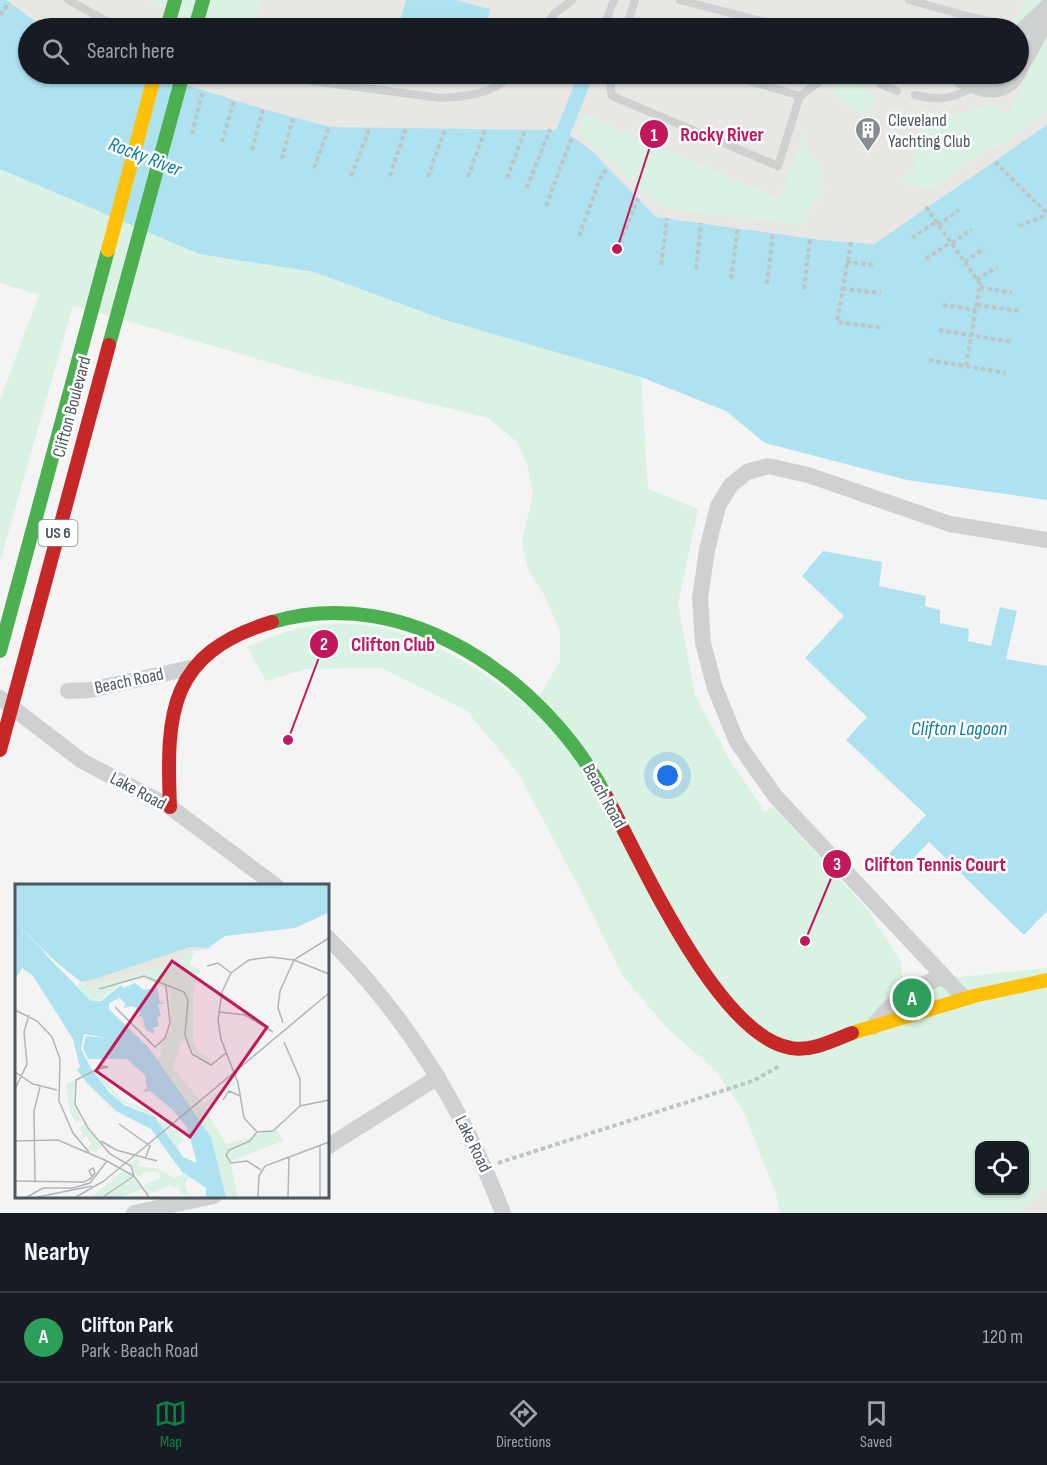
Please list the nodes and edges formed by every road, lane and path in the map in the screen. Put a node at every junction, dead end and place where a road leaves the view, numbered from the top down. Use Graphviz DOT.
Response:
graph roads {
  1 [pos="68,0"];
  2 [pos="175,0"];
  3 [pos="203,0"];
  4 [pos="572,0"];
  5 [pos="614,0"];
  6 [pos="635,0"];
  7 [pos="680,0"];
  8 [pos="909,0"];
  9 [pos="9,2"];
  10 [pos="1047,7"];
  11 [pos="0,15"];
  12 [pos="967,16"];
  13 [pos="101,18"];
  14 [pos="170,18"];
  15 [pos="198,18"];
  16 [pos="551,18"];
  17 [pos="607,18"];
  18 [pos="629,18"];
  19 [pos="749,18"];
  20 [pos="975,18"];
  21 [pos="1047,20"];
  22 [pos="1029,24"];
  23 [pos="1029,53"];
  24 [pos="152,84"];
  25 [pos="180,84"];
  26 [pos="335,84"];
  27 [pos="499,84"];
  28 [pos="610,84"];
  29 [pos="760,84"];
  30 [pos="816,84"];
  31 [pos="881,84"];
  32 [pos="968,84"];
  33 [pos="981,84"];
  34 [pos="1008,84"];
  35 [pos="204,90"];
  36 [pos="897,91"];
  37 [pos="915,95"];
  38 [pos="800,96"];
  39 [pos="234,100"];
  40 [pos="263,109"];
  41 [pos="293,117"];
  42 [pos="329,127"];
  43 [pos="406,128"];
  44 [pos="367,129"];
  45 [pos="445,129"];
  46 [pos="550,129"];
  47 [pos="485,130"];
  48 [pos="525,130"];
  49 [pos="192,134"];
  50 [pos="572,137"];
  51 [pos="222,142"];
  52 [pos="252,150"];
  53 [pos="282,159"];
  54 [pos="995,162"];
  55 [pos="314,168"];
  56 [pos="608,168"];
  57 [pos="351,176"];
  58 [pos="390,176"];
  59 [pos="428,177"];
  60 [pos="468,177"];
  61 [pos="507,178"];
  62 [pos="527,188"];
  63 [pos="638,198"];
  64 [pos="546,206"];
  65 [pos="926,207"];
  66 [pos="959,210"];
  67 [pos="1047,214"];
  68 [pos="667,218"];
  69 [pos="701,223"];
  70 [pos="938,223"];
  71 [pos="1019,226"];
  72 [pos="738,227"];
  73 [pos="972,229"];
  74 [pos="773,232"];
  75 [pos="579,236"];
  76 [pos="810,238"];
  77 [pos="912,238"];
  78 [pos="851,242"];
  79 [pos="951,243"];
  80 [pos="984,248"];
  81 [pos="617,250"];
  82 [pos="926,259"];
  83 [pos="846,261"];
  84 [pos="965,262"];
  85 [pos="875,265"];
  86 [pos="661,266"];
  87 [pos="997,267"];
  88 [pos="696,269"];
  89 [pos="731,279"];
  90 [pos="977,280"];
  91 [pos="767,284"];
  92 [pos="980,287"];
  93 [pos="804,289"];
  94 [pos="842,289"];
  95 [pos="881,293"];
  96 [pos="1012,293"];
  97 [pos="943,305"];
  98 [pos="976,307"];
  99 [pos="1019,311"];
  100 [pos="883,328"];
  101 [pos="939,330"];
  102 [pos="972,335"];
  103 [pos="1013,342"];
  104 [pos="929,360"];
  105 [pos="966,365"];
  106 [pos="1006,373"];
  107 [pos="1047,540"];
  108 [pos="0,651"];
  109 [pos="190,668"];
  110 [pos="68,691"];
  111 [pos="6,703"];
  112 [pos="0,750"];
  113 [pos="170,807"];
  114 [pos="273,884"];
  115 [pos="328,938"];
  116 [pos="943,977"];
  117 [pos="1047,980"];
  118 [pos="963,998"];
  119 [pos="873,1027"];
  120 [pos="438,1077"];
  121 [pos="753,1081"];
  122 [pos="328,1146"];
  123 [pos="485,1167"];
  124 [pos="209,1198"];
  125 [pos="134,1213"];
  126 [pos="503,1213"];
  1 -- 13 [label="lane"];
  2 -- 14 [label="main road"];
  3 -- 15 [label="main road"];
  4 -- 16 [label="lane"];
  5 -- 17 [label="lane"];
  6 -- 18 [label="lane"];
  7 -- 19 [label="lane"];
  8 -- 12 [label="lane"];
  9 -- 11 [label="path"];
  10 -- 22 [label="street"];
  12 -- 20 [label="lane"];
  21 -- 23 [label="street"];
  24 -- 108 [label="main road, Clifton Boulevard / US 6"];
  25 -- 111 [label="main road, Clifton Boulevard / US 6"];
  26 -- 27 [label="lane"];
  28 -- 38 [label="lane"];
  29 -- 38 [label="lane"];
  30 -- 38 [label="lane"];
  31 -- 36 [label="lane"];
  32 -- 37 [label="lane"];
  33 -- 34 [label="street"];
  35 -- 49 [label="path"];
  39 -- 51 [label="path"];
  40 -- 52 [label="path"];
  41 -- 53 [label="path"];
  42 -- 55 [label="path"];
  43 -- 58 [label="path"];
  44 -- 57 [label="path"];
  45 -- 59 [label="path"];
  46 -- 62 [label="path"];
  47 -- 60 [label="path"];
  48 -- 61 [label="path"];
  50 -- 64 [label="path"];
  54 -- 67 [label="path"];
  56 -- 75 [label="path"];
  63 -- 81 [label="path"];
  65 -- 70 [label="path"];
  66 -- 70 [label="path"];
  67 -- 71 [label="path"];
  68 -- 86 [label="path"];
  69 -- 88 [label="path"];
  70 -- 77 [label="path"];
  70 -- 79 [label="path"];
  72 -- 89 [label="path"];
  73 -- 79 [label="path"];
  74 -- 91 [label="path"];
  76 -- 93 [label="path"];
  78 -- 83 [label="path"];
  79 -- 82 [label="path"];
  79 -- 84 [label="path"];
  80 -- 84 [label="path"];
  83 -- 85 [label="path"];
  83 -- 94 [label="path"];
  84 -- 90 [label="path"];
  87 -- 90 [label="path"];
  90 -- 92 [label="path"];
  92 -- 96 [label="path"];
  92 -- 98 [label="path"];
  94 -- 95 [label="path"];
  94 -- 100 [label="path"];
  97 -- 98 [label="path"];
  98 -- 99 [label="path"];
  98 -- 102 [label="path"];
  101 -- 102 [label="path"];
  102 -- 103 [label="path"];
  102 -- 105 [label="path"];
  104 -- 105 [label="path"];
  105 -- 106 [label="path"];
  107 -- 116 [label="street"];
  109 -- 110 [label="street, Beach Road"];
  109 -- 113 [label="main road, Beach Road"];
  109 -- 119 [label="main road, Beach Road"];
  111 -- 112 [label="main road, Clifton Boulevard / US 6"];
  111 -- 113 [label="street, Lake Road"];
  113 -- 114 [label="street, Lake Road"];
  115 -- 120 [label="street, Lake Road"];
  116 -- 118 [label="street"];
  116 -- 119 [label="street"];
  117 -- 118 [label="main road, Beach Road"];
  118 -- 119 [label="main road, Beach Road"];
  120 -- 122 [label="street"];
  120 -- 123 [label="street, Lake Road"];
  121 -- 123 [label="path"];
  123 -- 126 [label="street, Lake Road"];
  124 -- 125 [label="street"];
}
